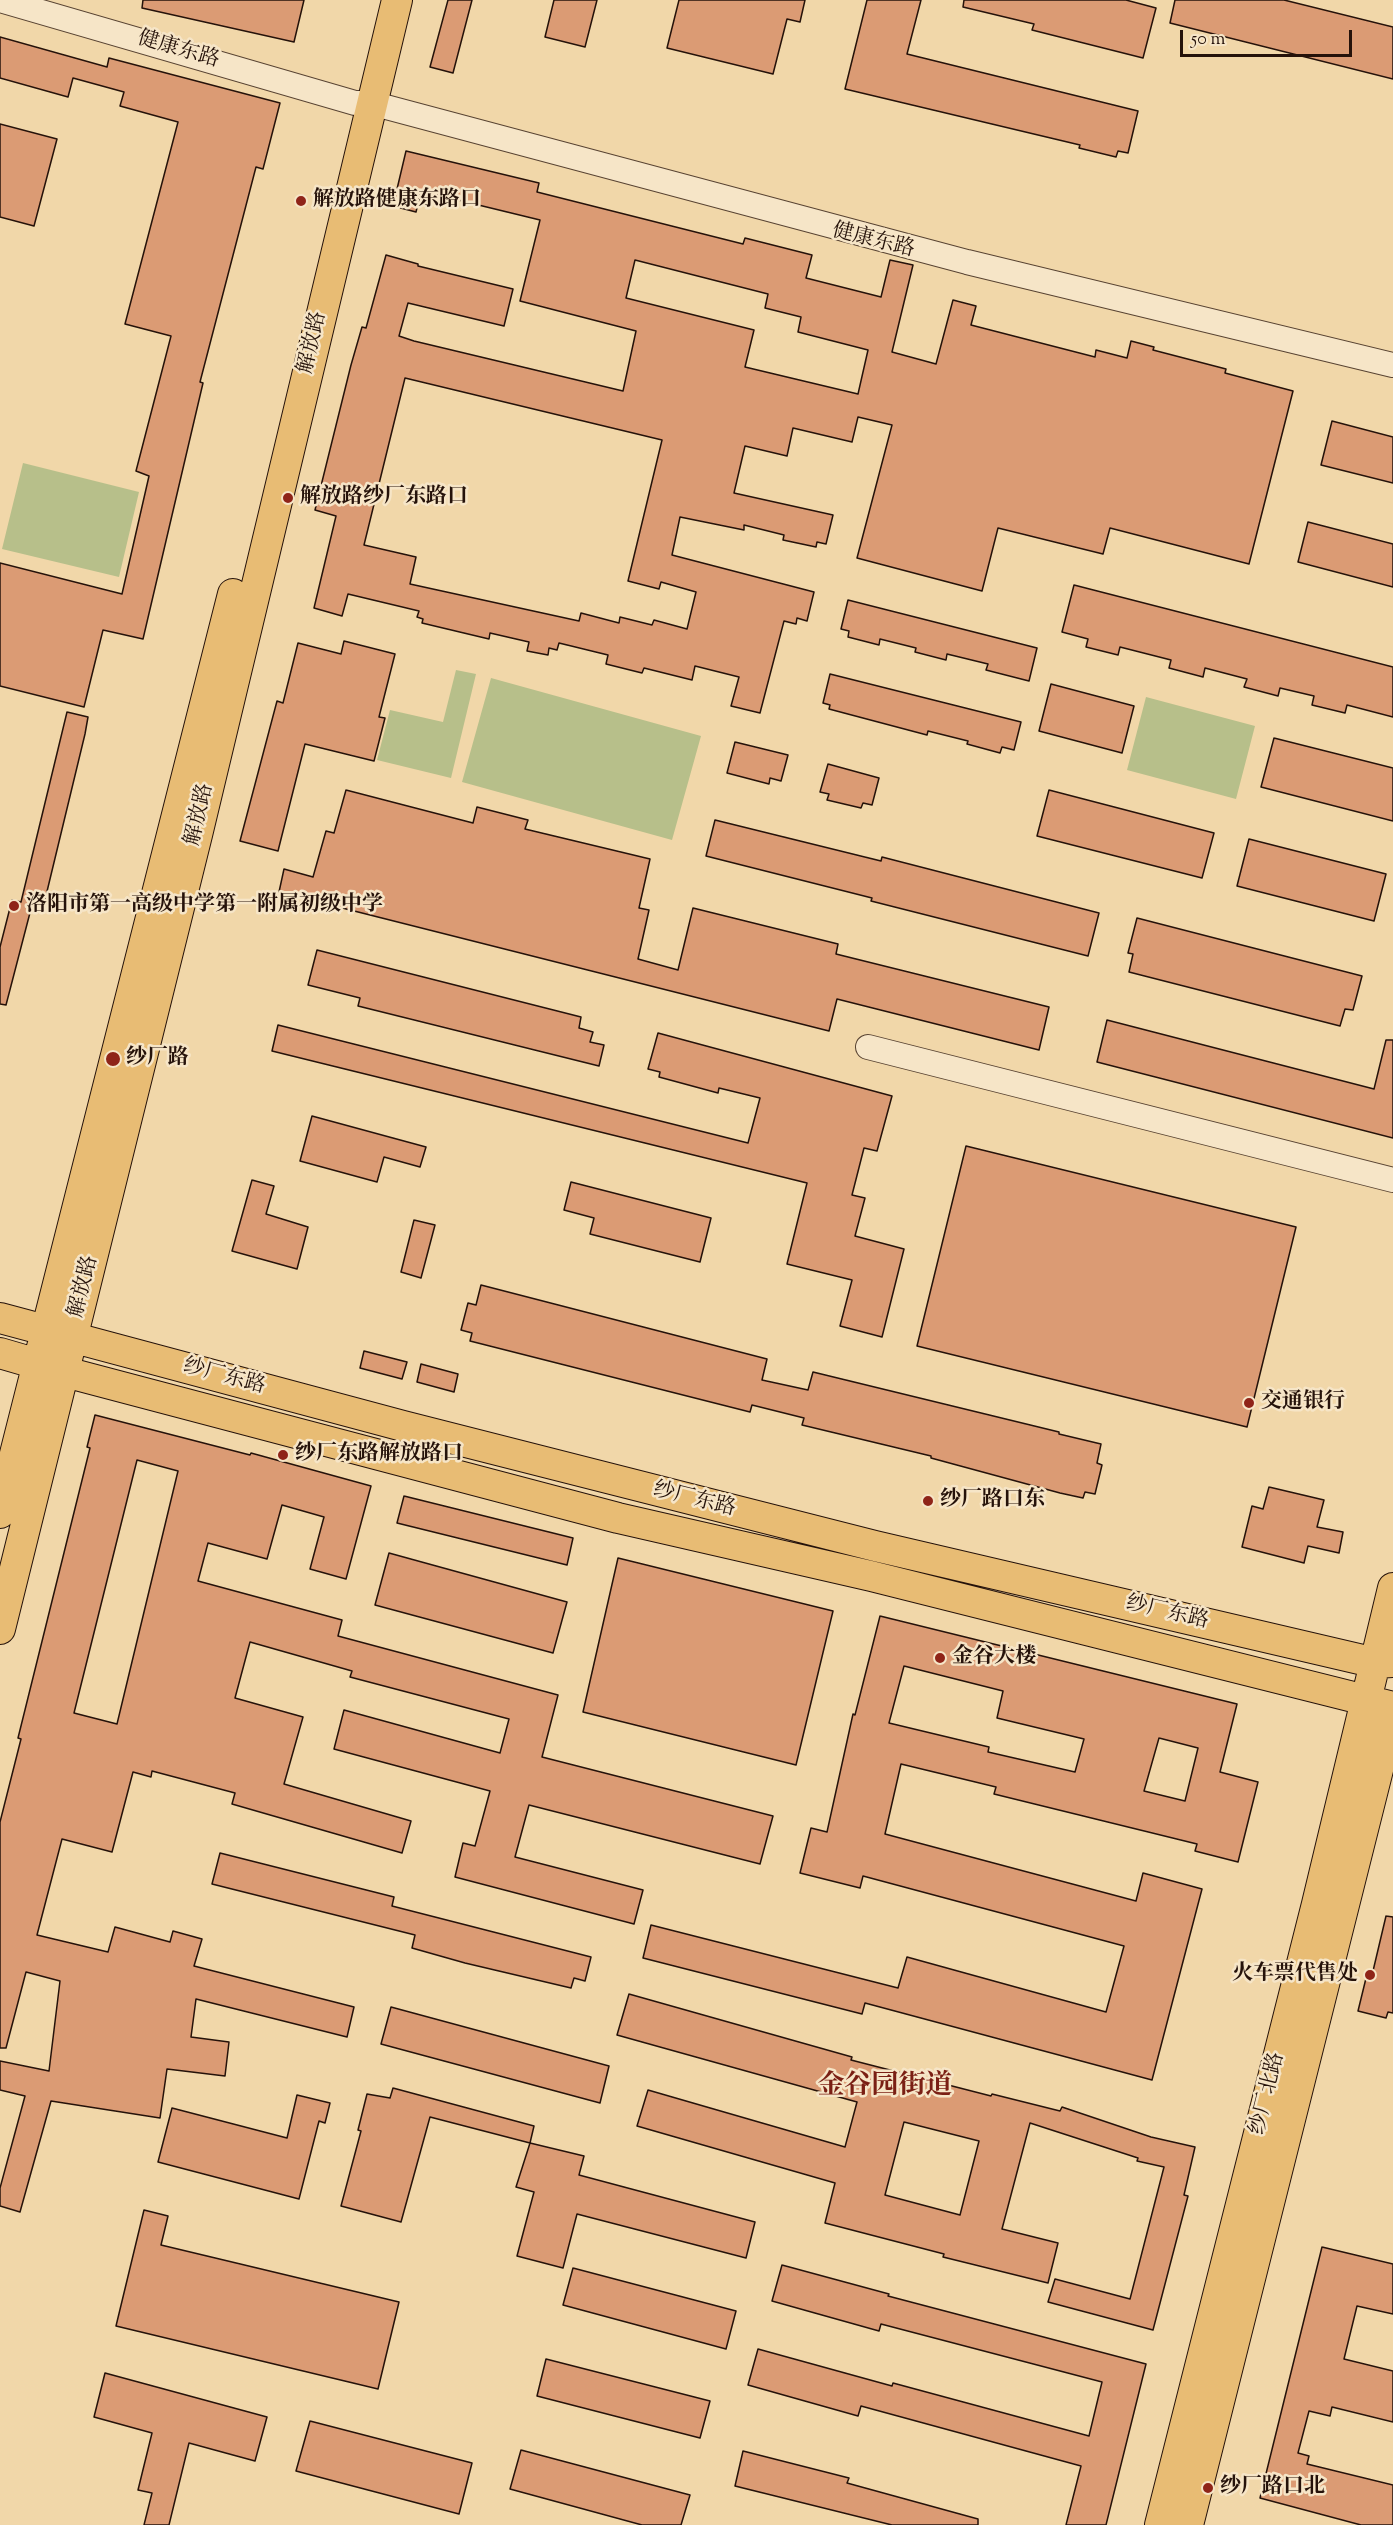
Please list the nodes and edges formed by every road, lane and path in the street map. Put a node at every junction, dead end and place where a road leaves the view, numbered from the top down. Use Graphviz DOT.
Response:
graph roads {
  1 [pos="0,0"];
  2 [pos="379,0"];
  3 [pos="397,0"];
  4 [pos="365,106"];
  5 [pos="1393,365"];
  6 [pos="1393,375"];
  7 [pos="868,1047"];
  8 [pos="1393,1180"];
  9 [pos="0,1318"];
  10 [pos="60,1334"];
  11 [pos="0,1353"];
  12 [pos="52,1367"];
  13 [pos="0,1513"];
  14 [pos="1393,1588"];
  15 [pos="0,1629"];
  16 [pos="1385,1663"];
  17 [pos="1384,1706"];
  18 [pos="1161,2525"];
  19 [pos="1188,2525"];
  1 -- 4 [label="street, 健康东路"];
  2 -- 4 [label="main road, 解放路"];
  3 -- 4 [label="main road, 解放路"];
  4 -- 5 [label="street, 健康东路"];
  4 -- 6 [label="street, 健康东路"];
  4 -- 10 [label="main road, 解放路"];
  7 -- 8 [label="street"];
  9 -- 10 [label="main road, 纱厂东路"];
  10 -- 12 [label="main road, 解放路"];
  10 -- 16 [label="main road, 纱厂东路"];
  11 -- 12 [label="main road, 纱厂东路"];
  12 -- 13 [label="main road, 解放路"];
  12 -- 15 [label="main road, 解放路"];
  12 -- 17 [label="main road, 纱厂东路"];
  14 -- 16 [label="main road, 纱厂北路"];
  16 -- 17 [label="main road, 纱厂北路"];
  17 -- 18 [label="main road, 纱厂北路"];
  17 -- 19 [label="main road, 纱厂北路"];
}
